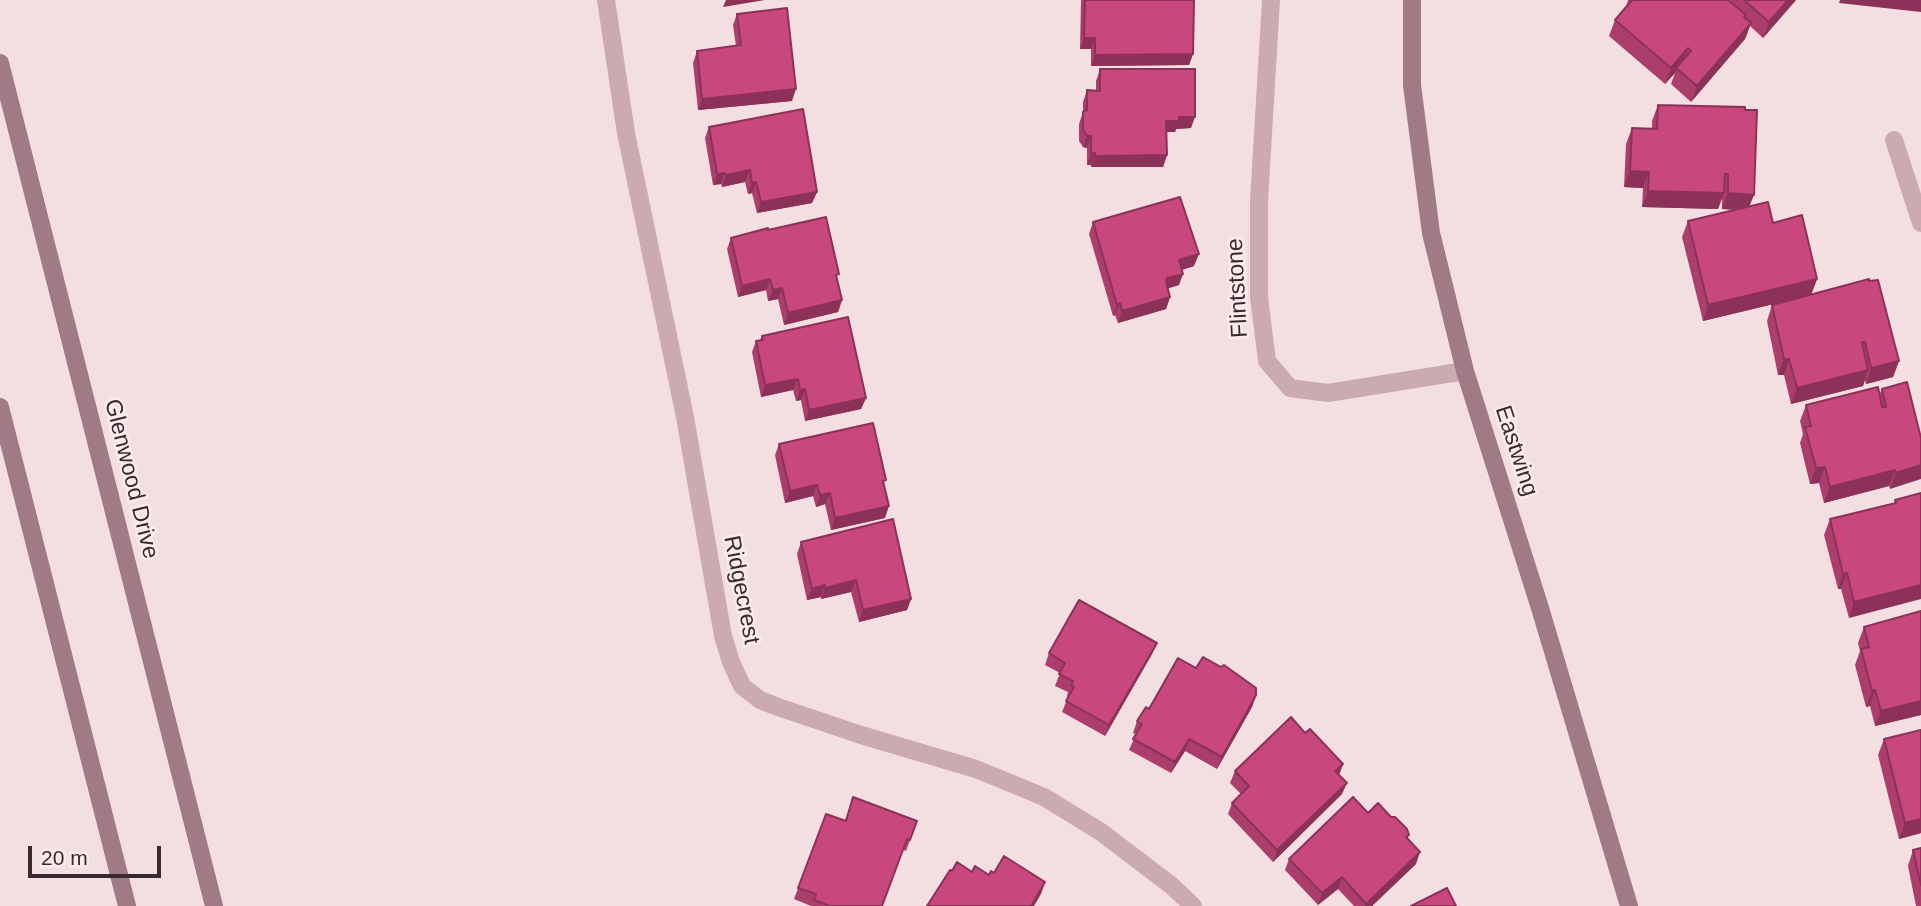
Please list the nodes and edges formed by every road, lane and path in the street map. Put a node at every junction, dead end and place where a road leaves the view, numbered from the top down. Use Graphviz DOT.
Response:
graph roads {
  1 [pos="606,0"];
  2 [pos="1271,0"];
  3 [pos="1412,0"];
  4 [pos="0,63"];
  5 [pos="1894,140"];
  6 [pos="1921,223"];
  7 [pos="1465,371"];
  8 [pos="0,407"];
  9 [pos="127,906"];
  10 [pos="214,906"];
  11 [pos="1193,906"];
  12 [pos="1629,906"];
  1 -- 11 [label="street, Ridgecrest"];
  2 -- 7 [label="street, Flintstone"];
  3 -- 7 [label="main road, Eastwing"];
  4 -- 10 [label="main road, Glenwood Drive"];
  5 -- 6 [label="street"];
  7 -- 12 [label="main road, Eastwing"];
  8 -- 9 [label="main road"];
}
